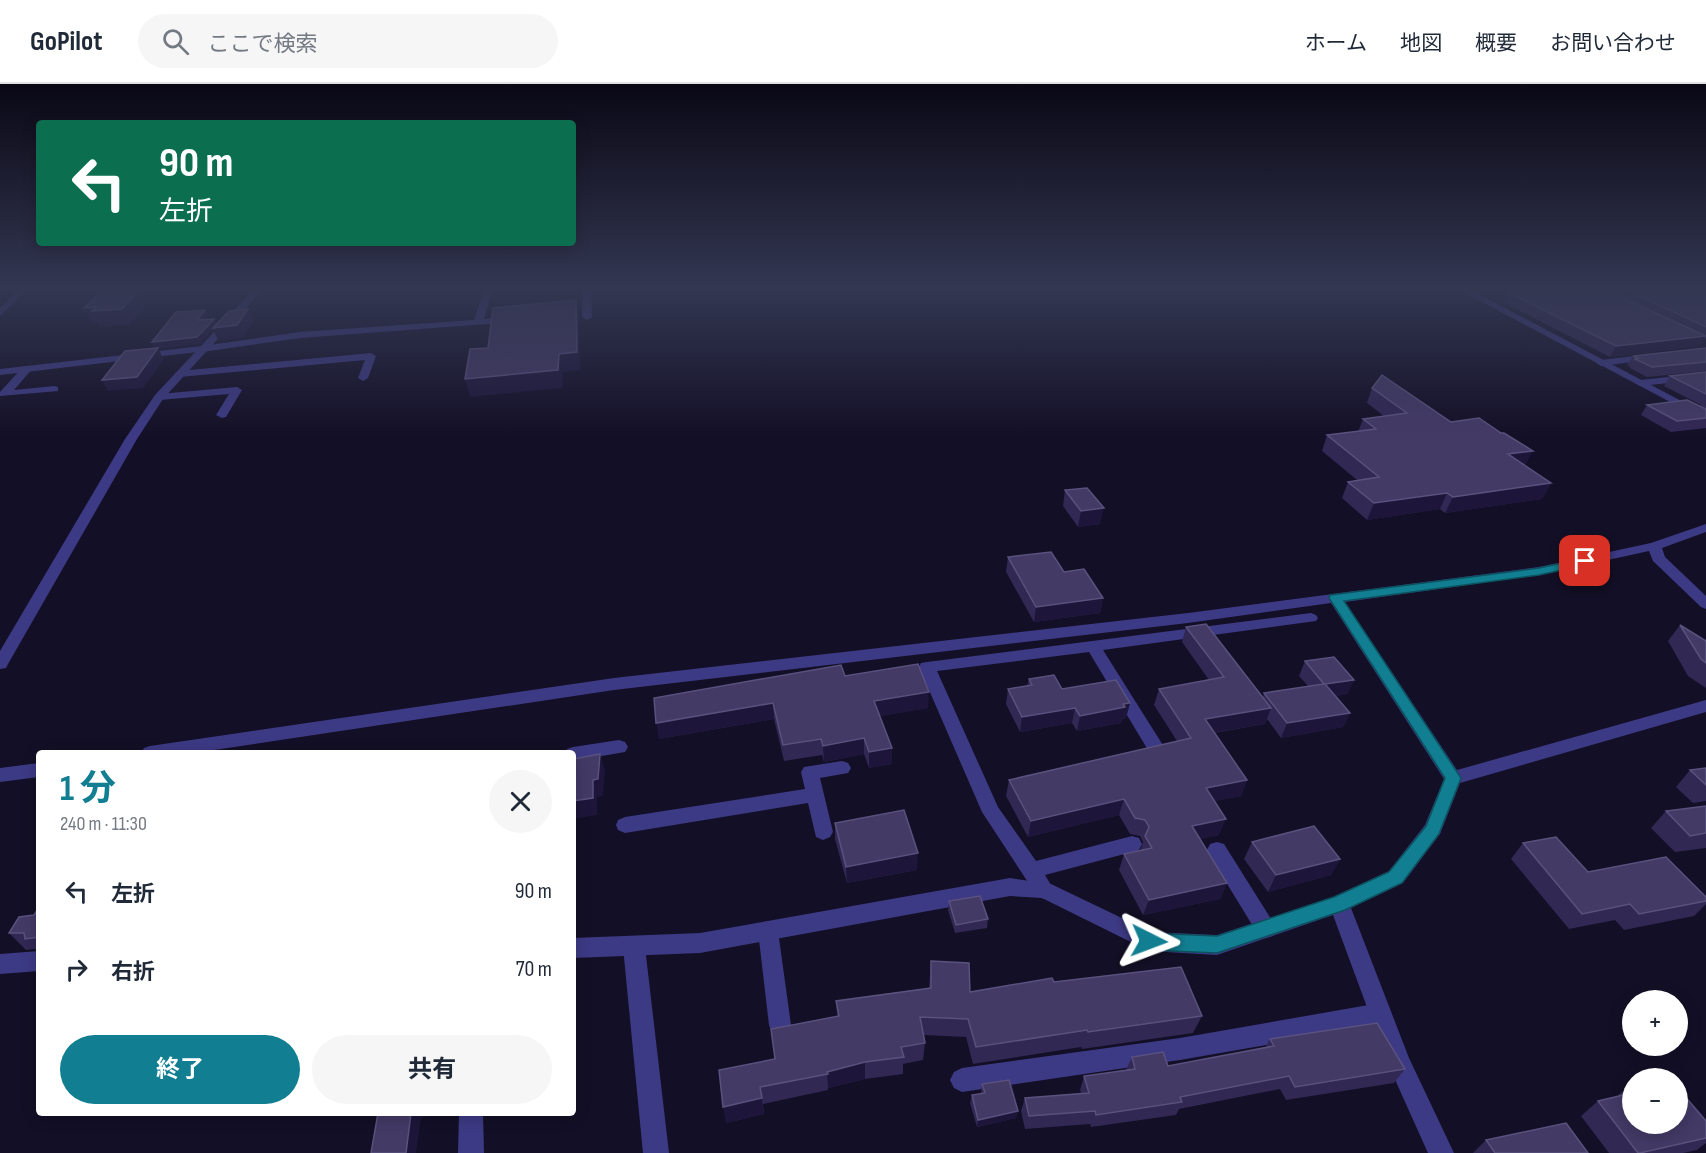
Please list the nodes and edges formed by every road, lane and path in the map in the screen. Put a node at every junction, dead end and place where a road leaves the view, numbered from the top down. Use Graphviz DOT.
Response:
graph roads {
  1 [pos="214,337"];
  2 [pos="287,337"];
  3 [pos="1552,337"];
  4 [pos="202,349"];
  5 [pos="1659,356"];
  6 [pos="1601,363"];
  7 [pos="27,369"];
  8 [pos="0,372"];
  9 [pos="179,374"];
  10 [pos="1706,376"];
  11 [pos="363,378"];
  12 [pos="1640,383"];
  13 [pos="54,389"];
  14 [pos="159,398"];
  15 [pos="222,415"];
  16 [pos="1706,418"];
  17 [pos="1706,528"];
  18 [pos="1655,546"];
  19 [pos="1335,598"];
  20 [pos="1706,603"];
  21 [pos="1311,618"];
  22 [pos="1206,631"];
  23 [pos="1092,646"];
  24 [pos="1219,648"];
  25 [pos="0,664"];
  26 [pos="1706,706"];
  27 [pos="619,747"];
  28 [pos="170,750"];
  29 [pos="1157,750"];
  30 [pos="576,754"];
  31 [pos="842,768"];
  32 [pos="36,770"];
  33 [pos="0,775"];
  34 [pos="1453,778"];
  35 [pos="814,795"];
  36 [pos="625,825"];
  37 [pos="823,832"];
  38 [pos="1132,844"];
  39 [pos="1217,850"];
  40 [pos="1031,871"];
  41 [pos="1044,891"];
  42 [pos="1339,904"];
  43 [pos="1266,928"];
  44 [pos="768,931"];
  45 [pos="634,947"];
  46 [pos="576,948"];
  47 [pos="36,961"];
  48 [pos="0,964"];
  49 [pos="1380,1014"];
  50 [pos="780,1025"];
  51 [pos="962,1080"];
  52 [pos="471,1116"];
  53 [pos="471,1153"];
  54 [pos="656,1153"];
  55 [pos="1441,1153"];
  1 -- 4 [label="street"];
  2 -- 4 [label="street"];
  3 -- 6 [label="street"];
  4 -- 7 [label="street"];
  4 -- 9 [label="street"];
  5 -- 6 [label="street"];
  6 -- 12 [label="street"];
  7 -- 8 [label="street"];
  7 -- 13 [label="street"];
  9 -- 11 [label="street"];
  9 -- 14 [label="street"];
  10 -- 12 [label="street"];
  12 -- 16 [label="street"];
  14 -- 15 [label="street"];
  14 -- 25 [label="street"];
  17 -- 18 [label="street"];
  18 -- 19 [label="street"];
  18 -- 20 [label="street"];
  19 -- 28 [label="street"];
  19 -- 34 [label="street"];
  21 -- 22 [label="street"];
  22 -- 23 [label="street"];
  22 -- 24 [label="street"];
  23 -- 29 [label="street"];
  23 -- 40 [label="street"];
  26 -- 34 [label="street"];
  27 -- 30 [label="street"];
  31 -- 35 [label="street"];
  32 -- 33 [label="street"];
  34 -- 42 [label="street"];
  35 -- 36 [label="street"];
  35 -- 37 [label="street"];
  38 -- 40 [label="street"];
  39 -- 43 [label="street"];
  40 -- 41 [label="street"];
  41 -- 43 [label="street"];
  41 -- 44 [label="street"];
  42 -- 43 [label="street"];
  42 -- 49 [label="street"];
  44 -- 45 [label="street"];
  44 -- 50 [label="street"];
  45 -- 46 [label="street"];
  45 -- 54 [label="street"];
  47 -- 48 [label="street"];
  49 -- 51 [label="street"];
  49 -- 55 [label="street"];
  52 -- 53 [label="street"];
}
